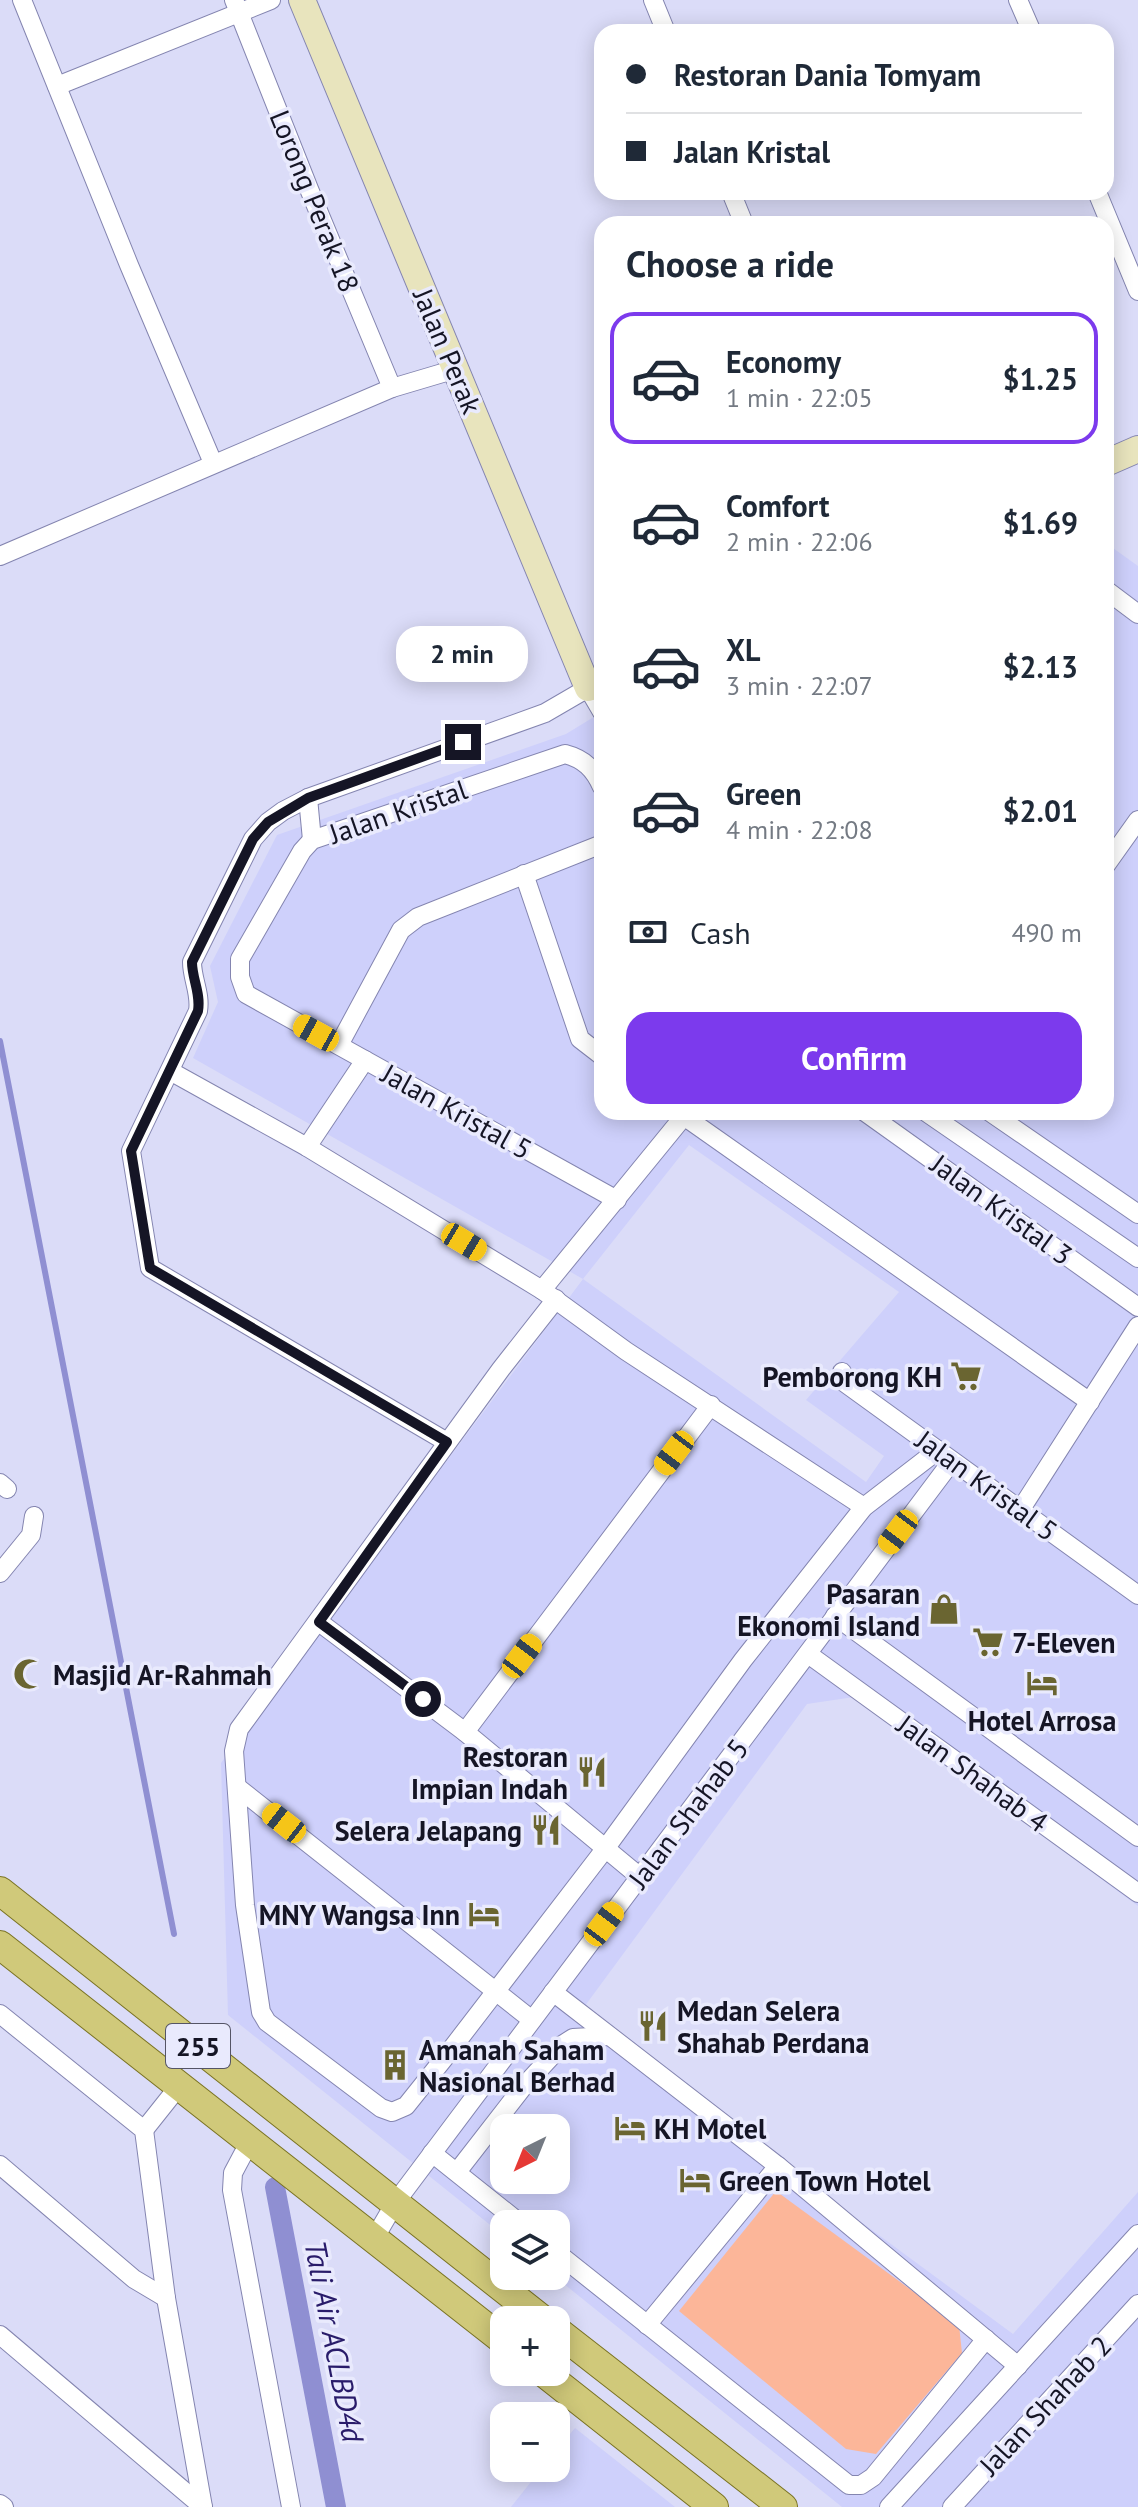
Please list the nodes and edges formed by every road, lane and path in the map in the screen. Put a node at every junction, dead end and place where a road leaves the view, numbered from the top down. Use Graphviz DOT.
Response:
graph roads {
  1 [pos="22,0"];
  2 [pos="271,0"];
  3 [pos="302,0"];
  4 [pos="653,0"];
  5 [pos="1018,0"];
  6 [pos="236,7"];
  7 [pos="663,24"];
  8 [pos="1028,24"];
  9 [pos="57,86"];
  10 [pos="1114,233"];
  11 [pos="1138,291"];
  12 [pos="456,369"];
  13 [pos="392,388"];
  14 [pos="1138,449"];
  15 [pos="1114,460"];
  16 [pos="213,463"];
  17 [pos="0,556"];
  18 [pos="1114,596"];
  19 [pos="1138,614"];
  20 [pos="594,682"];
  21 [pos="594,685"];
  22 [pos="594,770"];
  23 [pos="308,798"];
  24 [pos="1138,820"];
  25 [pos="312,840"];
  26 [pos="594,847"];
  27 [pos="1114,854"];
  28 [pos="524,874"];
  29 [pos="339,1045"];
  30 [pos="594,1050"];
  31 [pos="365,1060"];
  32 [pos="170,1071"];
  33 [pos="677,1120"];
  34 [pos="690,1120"];
  35 [pos="876,1120"];
  36 [pos="940,1120"];
  37 [pos="1002,1120"];
  38 [pos="307,1147"];
  39 [pos="617,1200"];
  40 [pos="1138,1214"];
  41 [pos="1138,1258"];
  42 [pos="549,1294"];
  43 [pos="1138,1307"];
  44 [pos="1138,1326"];
  45 [pos="842,1372"];
  46 [pos="1090,1402"];
  47 [pos="711,1405"];
  48 [pos="447,1442"];
  49 [pos="945,1456"];
  50 [pos="864,1507"];
  51 [pos="1021,1509"];
  52 [pos="34,1516"];
  53 [pos="0,1573"];
  54 [pos="1138,1595"];
  55 [pos="835,1616"];
  56 [pos="319,1622"];
  57 [pos="808,1654"];
  58 [pos="465,1732"];
  59 [pos="237,1787"];
  60 [pos="1138,1837"];
  61 [pos="605,1849"];
  62 [pos="640,1877"];
  63 [pos="0,1891"];
  64 [pos="1138,1893"];
  65 [pos="0,1945"];
  66 [pos="497,1990"];
  67 [pos="553,1992"];
  68 [pos="0,2014"];
  69 [pos="532,2020"];
  70 [pos="609,2036"];
  71 [pos="179,2086"];
  72 [pos="144,2130"];
  73 [pos="250,2141"];
  74 [pos="432,2153"];
  75 [pos="0,2165"];
  76 [pos="778,2166"];
  77 [pos="457,2172"];
  78 [pos="395,2203"];
  79 [pos="504,2210"];
  80 [pos="1138,2234"];
  81 [pos="374,2239"];
  82 [pos="570,2263"];
  83 [pos="166,2298"];
  84 [pos="1138,2304"];
  85 [pos="525,2306"];
  86 [pos="647,2325"];
  87 [pos="490,2330"];
  88 [pos="0,2335"];
  89 [pos="986,2339"];
  90 [pos="570,2341"];
  91 [pos="1018,2366"];
  92 [pos="561,2386"];
  93 [pos="203,2507"];
  94 [pos="291,2507"];
  95 [pos="714,2507"];
  96 [pos="783,2507"];
  97 [pos="889,2507"];
  98 [pos="952,2507"];
  1 -- 9 [label="street"];
  2 -- 6 [label="street"];
  3 -- 12 [label="street, Jalan Perak"];
  4 -- 7 [label="street"];
  5 -- 8 [label="street"];
  6 -- 9 [label="street"];
  6 -- 13 [label="street, Lorong Perak 18"];
  9 -- 16 [label="street"];
  10 -- 11 [label="street"];
  12 -- 13 [label="street"];
  12 -- 20 [label="street, Jalan Perak"];
  13 -- 16 [label="street"];
  14 -- 15 [label="street"];
  16 -- 17 [label="street"];
  18 -- 19 [label="street"];
  21 -- 23 [label="street, Jalan Kristal"];
  22 -- 25 [label="street, Jalan Kristal"];
  23 -- 25 [label="street"];
  23 -- 32 [label="street, Jalan Kristal"];
  24 -- 27 [label="street"];
  25 -- 29 [label="street, Jalan Kristal"];
  26 -- 28 [label="street"];
  28 -- 29 [label="street"];
  28 -- 30 [label="street"];
  29 -- 31 [label="street, Jalan Kristal 5"];
  31 -- 38 [label="street"];
  31 -- 39 [label="street, Jalan Kristal 5"];
  32 -- 38 [label="street"];
  32 -- 48 [label="street"];
  33 -- 39 [label="street"];
  34 -- 46 [label="street"];
  35 -- 43 [label="street, Jalan Kristal 3"];
  36 -- 41 [label="street"];
  37 -- 40 [label="street"];
  38 -- 42 [label="street"];
  39 -- 42 [label="street"];
  42 -- 47 [label="street"];
  42 -- 48 [label="street"];
  44 -- 46 [label="street"];
  45 -- 49 [label="street, Jalan Kristal 5"];
  46 -- 51 [label="street"];
  47 -- 50 [label="street"];
  47 -- 58 [label="street"];
  48 -- 56 [label="street"];
  49 -- 50 [label="street"];
  49 -- 51 [label="street, Jalan Kristal 5"];
  49 -- 55 [label="street, Jalan Shahab 5"];
  50 -- 61 [label="street"];
  51 -- 54 [label="street, Jalan Kristal 5"];
  52 -- 53 [label="street"];
  55 -- 57 [label="street, Jalan Shahab 5"];
  55 -- 60 [label="street"];
  56 -- 58 [label="street"];
  56 -- 59 [label="street"];
  57 -- 62 [label="street, Jalan Shahab 5"];
  57 -- 64 [label="street, Jalan Shahab 4"];
  58 -- 61 [label="street"];
  59 -- 66 [label="street"];
  59 -- 66 [label="street"];
  61 -- 62 [label="street"];
  61 -- 66 [label="street"];
  62 -- 67 [label="street, Jalan Shahab 5"];
  63 -- 78 [label="main road, 255"];
  65 -- 71 [label="main road, 255"];
  66 -- 69 [label="street"];
  67 -- 69 [label="street, Jalan Shahab 5"];
  67 -- 70 [label="street"];
  68 -- 72 [label="street"];
  69 -- 74 [label="street, Jalan Shahab 5"];
  70 -- 76 [label="street"];
  70 -- 77 [label="street"];
  71 -- 72 [label="street"];
  71 -- 73 [label="main road, 255"];
  72 -- 83 [label="street"];
  73 -- 81 [label="main road, 255"];
  73 -- 94 [label="street"];
  74 -- 77 [label="street"];
  74 -- 78 [label="street, Jalan Shahab 5"];
  75 -- 83 [label="street"];
  76 -- 86 [label="street"];
  76 -- 89 [label="street"];
  77 -- 79 [label="street"];
  78 -- 81 [label="street, Jalan Shahab 5"];
  78 -- 85 [label="main road, 255"];
  80 -- 91 [label="street"];
  81 -- 87 [label="main road, 255"];
  82 -- 86 [label="street"];
  83 -- 93 [label="street"];
  84 -- 98 [label="street, Jalan Shahab 2"];
  86 -- 89 [label="street"];
  88 -- 93 [label="street"];
  89 -- 91 [label="street"];
  90 -- 96 [label="main road"];
  91 -- 97 [label="street"];
  92 -- 95 [label="main road"];
}
